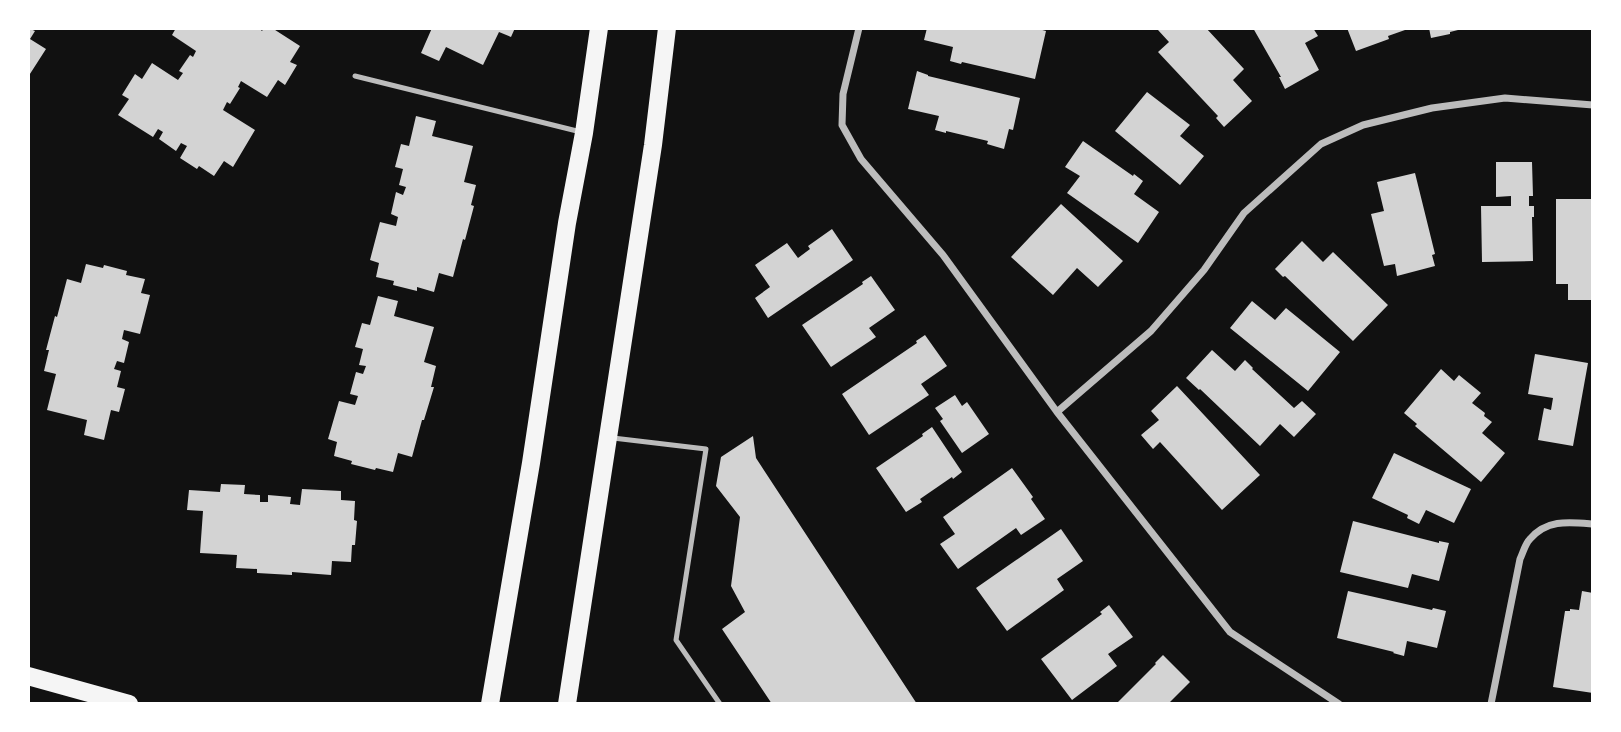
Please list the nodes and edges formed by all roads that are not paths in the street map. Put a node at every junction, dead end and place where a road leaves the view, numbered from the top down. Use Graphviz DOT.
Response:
graph roads {
  1 [pos="599,28"];
  2 [pos="667,28"];
  3 [pos="859,28"];
  4 [pos="355,76"];
  5 [pos="1593,105"];
  6 [pos="584,133"];
  7 [pos="1057,412"];
  8 [pos="608,437"];
  9 [pos="1593,524"];
  10 [pos="28,676"];
  11 [pos="128,704"];
  12 [pos="490,704"];
  13 [pos="567,704"];
  14 [pos="720,704"];
  15 [pos="1339,704"];
  16 [pos="1491,704"];
  1 -- 6 [label="main road"];
  2 -- 8 [label="main road"];
  3 -- 7 [label="street"];
  4 -- 6 [label="lane"];
  5 -- 7 [label="street"];
  6 -- 12 [label="main road"];
  7 -- 15 [label="street"];
  8 -- 13 [label="main road"];
  8 -- 14 [label="lane"];
  9 -- 16 [label="street"];
  10 -- 11 [label="main road"];
}
